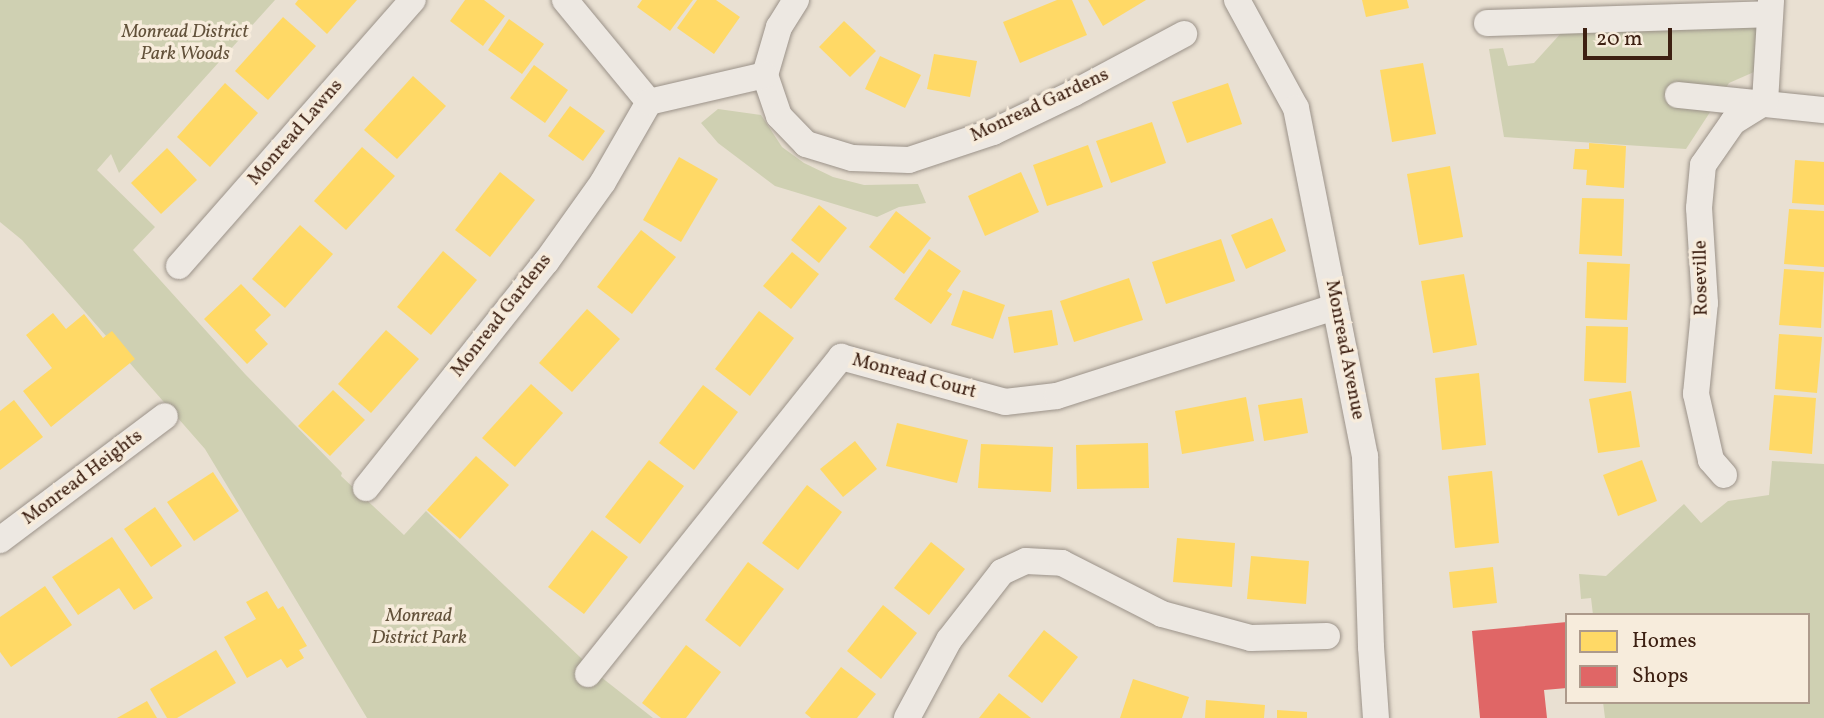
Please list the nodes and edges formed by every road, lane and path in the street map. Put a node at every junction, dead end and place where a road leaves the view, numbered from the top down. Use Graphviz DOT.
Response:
graph roads {
  1 [pos="413,0"];
  2 [pos="565,0"];
  3 [pos="796,0"];
  4 [pos="1237,0"];
  5 [pos="1770,7"];
  6 [pos="1487,23"];
  7 [pos="1184,34"];
  8 [pos="765,75"];
  9 [pos="1678,94"];
  10 [pos="649,102"];
  11 [pos="1765,102"];
  12 [pos="1824,110"];
  13 [pos="178,266"];
  14 [pos="1335,307"];
  15 [pos="165,416"];
  16 [pos="1724,475"];
  17 [pos="366,488"];
  18 [pos="0,540"];
  19 [pos="1327,636"];
  20 [pos="588,674"];
  21 [pos="907,718"];
  22 [pos="1377,718"];
  1 -- 13 [label="street, Monread Lawns"];
  2 -- 10 [label="street"];
  3 -- 8 [label="street"];
  4 -- 14 [label="street, Monread Avenue"];
  5 -- 6 [label="street"];
  5 -- 11 [label="street"];
  7 -- 8 [label="street, Monread Gardens"];
  8 -- 10 [label="street"];
  9 -- 11 [label="street"];
  10 -- 17 [label="street, Monread Gardens"];
  11 -- 12 [label="street"];
  11 -- 16 [label="street, Roseville"];
  14 -- 20 [label="street, Monread Court"];
  14 -- 22 [label="street, Monread Avenue"];
  15 -- 18 [label="street, Monread Heights"];
  19 -- 21 [label="street"];
}
